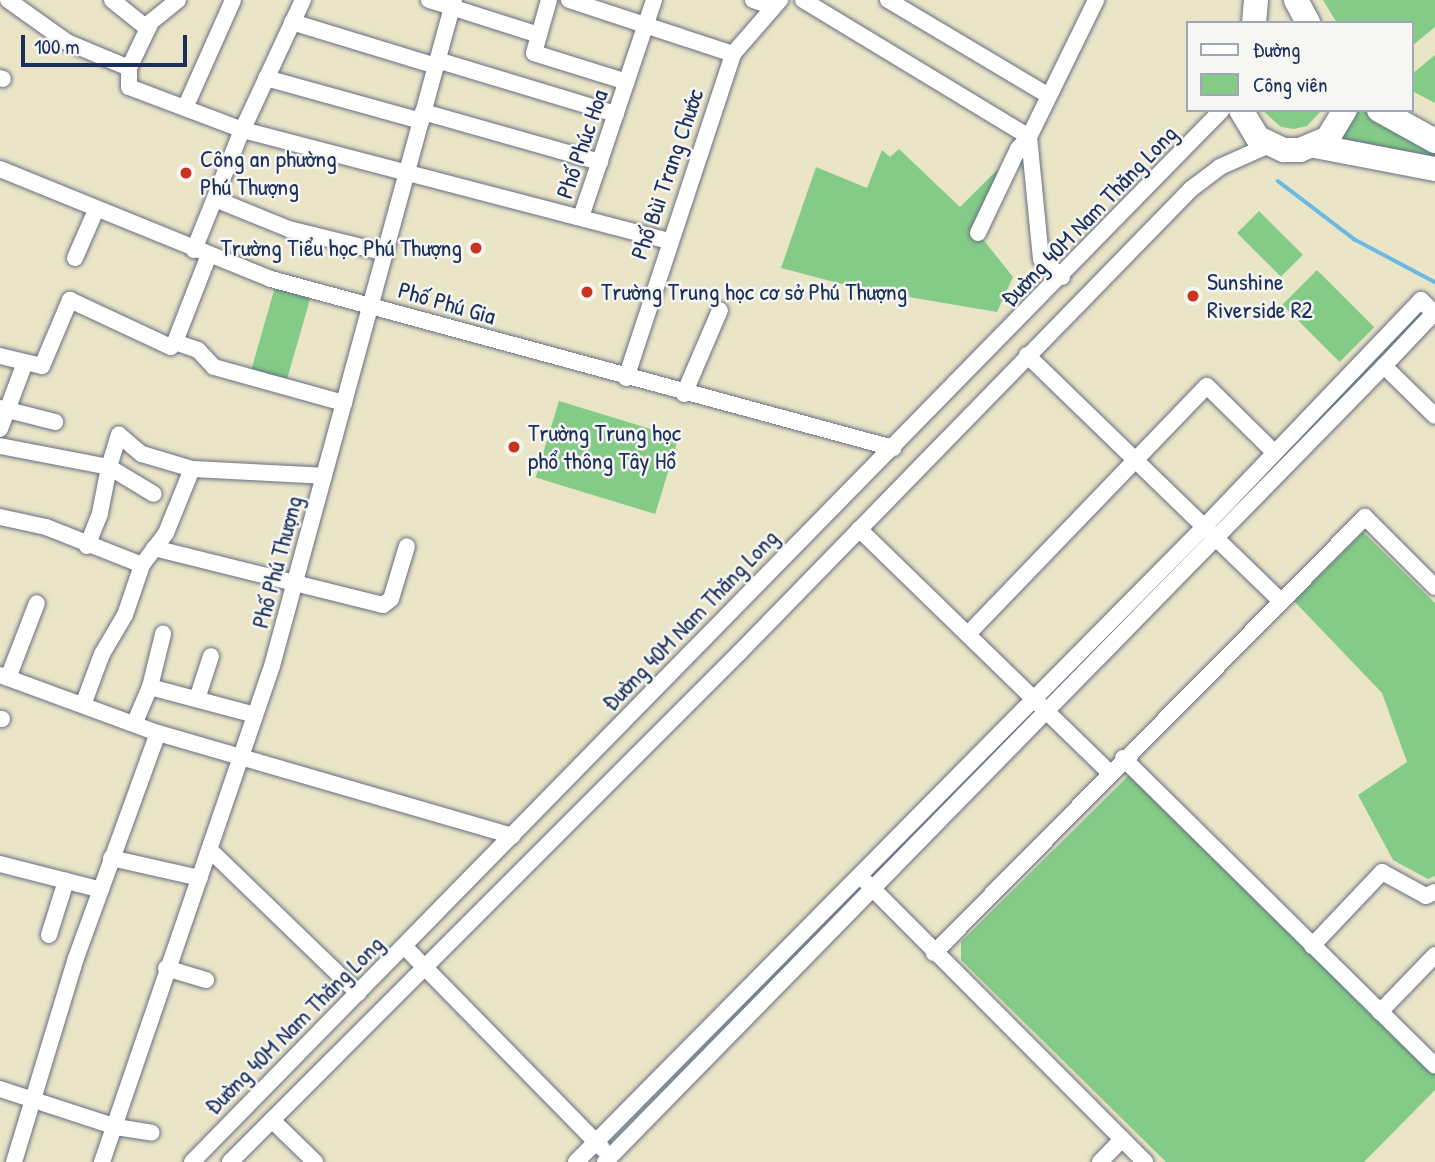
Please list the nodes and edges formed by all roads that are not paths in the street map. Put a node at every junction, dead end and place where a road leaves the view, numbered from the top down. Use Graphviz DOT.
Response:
graph roads {
  1 [pos="7,0"];
  2 [pos="112,0"];
  3 [pos="178,0"];
  4 [pos="233,0"];
  5 [pos="303,0"];
  6 [pos="429,0"];
  7 [pos="549,0"];
  8 [pos="569,0"];
  9 [pos="654,0"];
  10 [pos="753,0"];
  11 [pos="803,0"];
  12 [pos="888,0"];
  13 [pos="1096,0"];
  14 [pos="1256,0"];
  15 [pos="1296,0"];
  16 [pos="453,3"];
  17 [pos="777,4"];
  18 [pos="0,5"];
  19 [pos="1254,21"];
  20 [pos="1307,21"];
  21 [pos="292,22"];
  22 [pos="645,26"];
  23 [pos="148,29"];
  24 [pos="539,35"];
  25 [pos="733,54"];
  26 [pos="436,63"];
  27 [pos="129,68"];
  28 [pos="266,78"];
  29 [pos="627,82"];
  30 [pos="1049,96"];
  31 [pos="185,108"];
  32 [pos="1220,112"];
  33 [pos="1242,112"];
  34 [pos="1344,112"];
  35 [pos="1383,112"];
  36 [pos="616,114"];
  37 [pos="422,117"];
  38 [pos="243,130"];
  39 [pos="1029,136"];
  40 [pos="1435,141"];
  41 [pos="1269,145"];
  42 [pos="1315,146"];
  43 [pos="600,162"];
  44 [pos="0,169"];
  45 [pos="1435,169"];
  46 [pos="407,172"];
  47 [pos="215,199"];
  48 [pos="96,210"];
  49 [pos="581,217"];
  50 [pos="978,233"];
  51 [pos="668,241"];
  52 [pos="202,253"];
  53 [pos="386,253"];
  54 [pos="75,258"];
  55 [pos="1062,276"];
  56 [pos="372,306"];
  57 [pos="720,310"];
  58 [pos="1434,313"];
  59 [pos="175,342"];
  60 [pos="1027,355"];
  61 [pos="0,356"];
  62 [pos="24,365"];
  63 [pos="1384,366"];
  64 [pos="626,378"];
  65 [pos="950,390"];
  66 [pos="684,394"];
  67 [pos="344,403"];
  68 [pos="4,409"];
  69 [pos="972,411"];
  70 [pos="1435,416"];
  71 [pos="55,422"];
  72 [pos="0,429"];
  73 [pos="0,446"];
  74 [pos="893,449"];
  75 [pos="1274,452"];
  76 [pos="1135,459"];
  77 [pos="109,467"];
  78 [pos="192,469"];
  79 [pos="324,476"];
  80 [pos="155,494"];
  81 [pos="0,517"];
  82 [pos="1204,527"];
  83 [pos="859,529"];
  84 [pos="1217,540"];
  85 [pos="87,546"];
  86 [pos="407,546"];
  87 [pos="155,548"];
  88 [pos="142,565"];
  89 [pos="296,584"];
  90 [pos="1435,587"];
  91 [pos="1280,601"];
  92 [pos="37,603"];
  93 [pos="163,634"];
  94 [pos="968,634"];
  95 [pos="211,656"];
  96 [pos="4,676"];
  97 [pos="150,687"];
  98 [pos="1036,698"];
  99 [pos="197,699"];
  100 [pos="83,705"];
  101 [pos="1049,711"];
  102 [pos="255,715"];
  103 [pos="135,722"];
  104 [pos="158,733"];
  105 [pos="240,756"];
  106 [pos="1123,758"];
  107 [pos="1109,772"];
  108 [pos="512,836"];
  109 [pos="210,850"];
  110 [pos="111,858"];
  111 [pos="0,864"];
  112 [pos="860,877"];
  113 [pos="200,878"];
  114 [pos="66,881"];
  115 [pos="101,890"];
  116 [pos="875,891"];
  117 [pos="1435,892"];
  118 [pos="49,934"];
  119 [pos="404,946"];
  120 [pos="1312,946"];
  121 [pos="934,953"];
  122 [pos="1435,956"];
  123 [pos="425,967"];
  124 [pos="166,968"];
  125 [pos="205,980"];
  126 [pos="358,993"];
  127 [pos="1380,1012"];
  128 [pos="1435,1066"];
  129 [pos="0,1088"];
  130 [pos="32,1098"];
  131 [pos="272,1120"];
  132 [pos="116,1127"];
  133 [pos="152,1133"];
  134 [pos="1122,1139"];
  135 [pos="596,1142"];
  136 [pos="610,1160"];
  137 [pos="14,1162"];
  138 [pos="103,1162"];
  139 [pos="192,1162"];
  140 [pos="230,1162"];
  141 [pos="315,1162"];
  142 [pos="576,1162"];
  143 [pos="1100,1162"];
  144 [pos="1145,1162"];
  1 -- 18 [label="street"];
  1 -- 27 [label="street"];
  2 -- 23 [label="street"];
  3 -- 23 [label="street"];
  4 -- 31 [label="street"];
  5 -- 21 [label="street"];
  6 -- 16 [label="street"];
  7 -- 24 [label="street"];
  8 -- 22 [label="street"];
  9 -- 22 [label="street, Phố Phúc Hoa"];
  10 -- 17 [label="street"];
  11 -- 39 [label="street"];
  12 -- 30 [label="street"];
  13 -- 30 [label="street"];
  14 -- 19 [label="highway"];
  15 -- 20 [label="highway"];
  16 -- 24 [label="street"];
  16 -- 26 [label="street, Phố Phú Thượng"];
  17 -- 25 [label="street, Phố Bùi Trang Chước"];
  21 -- 26 [label="street"];
  21 -- 28 [label="street"];
  22 -- 25 [label="street"];
  22 -- 29 [label="street, Phố Phúc Hoa"];
  23 -- 27 [label="street"];
  24 -- 29 [label="street"];
  25 -- 51 [label="street, Phố Bùi Trang Chước"];
  26 -- 36 [label="street"];
  26 -- 37 [label="street, Phố Phú Thượng"];
  27 -- 31 [label="street"];
  28 -- 37 [label="street"];
  28 -- 38 [label="street"];
  29 -- 36 [label="street, Phố Phúc Hoa"];
  30 -- 39 [label="street"];
  31 -- 38 [label="street"];
  32 -- 55 [label="street, Đường 40M Nam Thăng Long"];
  33 -- 41 [label="highway"];
  34 -- 42 [label="highway"];
  35 -- 40 [label="highway"];
  36 -- 43 [label="street, Phố Phúc Hoa"];
  37 -- 43 [label="street"];
  37 -- 46 [label="street, Phố Phú Thượng"];
  38 -- 46 [label="street"];
  38 -- 47 [label="street"];
  39 -- 50 [label="street"];
  39 -- 55 [label="street"];
  41 -- 42 [label="highway"];
  41 -- 60 [label="street"];
  42 -- 45 [label="highway"];
  43 -- 49 [label="street, Phố Phúc Hoa"];
  44 -- 48 [label="street, Phố Phú Gia"];
  46 -- 49 [label="street"];
  46 -- 53 [label="street, Phố Phú Thượng"];
  47 -- 52 [label="street"];
  47 -- 53 [label="street"];
  48 -- 52 [label="street, Phố Phú Gia"];
  48 -- 54 [label="street"];
  49 -- 51 [label="street, Phố Phúc Hoa"];
  51 -- 64 [label="street, Phố Bùi Trang Chước"];
  52 -- 56 [label="street, Phố Phú Gia"];
  52 -- 59 [label="street"];
  53 -- 56 [label="street, Phố Phú Thượng"];
  55 -- 65 [label="street, Đường 40M Nam Thăng Long"];
  56 -- 64 [label="street, Phố Phú Gia"];
  56 -- 67 [label="street, Phố Phú Thượng"];
  57 -- 66 [label="street"];
  58 -- 63 [label="street"];
  58 -- 75 [label="street"];
  59 -- 62 [label="street"];
  59 -- 67 [label="street"];
  60 -- 69 [label="street"];
  60 -- 76 [label="street"];
  61 -- 62 [label="street"];
  62 -- 68 [label="street"];
  63 -- 70 [label="street"];
  63 -- 84 [label="street"];
  64 -- 66 [label="street, Phố Phú Gia"];
  65 -- 69 [label="street"];
  65 -- 74 [label="street, Đường 40M Nam Thăng Long"];
  66 -- 74 [label="street, Phố Phú Gia"];
  67 -- 79 [label="street, Phố Phú Thượng"];
  68 -- 71 [label="street"];
  68 -- 72 [label="street"];
  69 -- 83 [label="street"];
  73 -- 77 [label="street"];
  74 -- 108 [label="street, Đường 40M Nam Thăng Long"];
  75 -- 76 [label="street"];
  75 -- 82 [label="street"];
  76 -- 82 [label="street"];
  76 -- 94 [label="street"];
  77 -- 78 [label="street"];
  77 -- 80 [label="street"];
  77 -- 85 [label="street"];
  78 -- 79 [label="street"];
  78 -- 87 [label="street"];
  79 -- 89 [label="street, Phố Phú Thượng"];
  81 -- 85 [label="street"];
  82 -- 84 [label="street"];
  82 -- 98 [label="street"];
  83 -- 94 [label="street"];
  83 -- 123 [label="street"];
  84 -- 91 [label="street"];
  84 -- 101 [label="street"];
  85 -- 88 [label="street"];
  86 -- 89 [label="street"];
  87 -- 88 [label="street"];
  87 -- 89 [label="street"];
  88 -- 100 [label="street"];
  89 -- 102 [label="street, Phố Phú Thượng"];
  90 -- 91 [label="street"];
  91 -- 106 [label="street"];
  92 -- 96 [label="street"];
  93 -- 97 [label="street"];
  94 -- 98 [label="street"];
  95 -- 99 [label="street"];
  96 -- 100 [label="street"];
  97 -- 99 [label="street"];
  97 -- 103 [label="street"];
  98 -- 101 [label="street"];
  98 -- 112 [label="street"];
  99 -- 102 [label="street"];
  100 -- 103 [label="street"];
  101 -- 107 [label="street"];
  101 -- 116 [label="street"];
  102 -- 105 [label="street, Phố Phú Thượng"];
  103 -- 104 [label="street"];
  104 -- 105 [label="street"];
  104 -- 110 [label="street"];
  105 -- 108 [label="street"];
  105 -- 109 [label="street, Phố Phú Thượng"];
  106 -- 107 [label="street"];
  106 -- 120 [label="street"];
  107 -- 121 [label="street"];
  108 -- 119 [label="street, Đường 40M Nam Thăng Long"];
  109 -- 113 [label="street, Phố Phú Thượng"];
  109 -- 126 [label="street"];
  110 -- 113 [label="street"];
  110 -- 115 [label="street"];
  111 -- 114 [label="street"];
  112 -- 116 [label="street"];
  112 -- 135 [label="street"];
  113 -- 124 [label="street, Phố Phú Thượng"];
  114 -- 115 [label="street"];
  114 -- 118 [label="street"];
  115 -- 130 [label="street"];
  116 -- 121 [label="street"];
  116 -- 136 [label="street"];
  117 -- 120 [label="street"];
  119 -- 123 [label="street"];
  119 -- 126 [label="street, Đường 40M Nam Thăng Long"];
  120 -- 127 [label="street"];
  121 -- 134 [label="street"];
  122 -- 127 [label="street"];
  123 -- 131 [label="street"];
  123 -- 135 [label="street"];
  124 -- 125 [label="street"];
  124 -- 132 [label="street, Phố Phú Thượng"];
  126 -- 139 [label="street, Đường 40M Nam Thăng Long"];
  127 -- 128 [label="street"];
  129 -- 130 [label="street"];
  130 -- 132 [label="street"];
  130 -- 137 [label="street"];
  131 -- 140 [label="street"];
  131 -- 141 [label="street"];
  132 -- 133 [label="street"];
  132 -- 138 [label="street, Phố Phú Thượng"];
  134 -- 143 [label="street"];
  134 -- 144 [label="street"];
  135 -- 136 [label="street"];
  135 -- 142 [label="street"];
}
